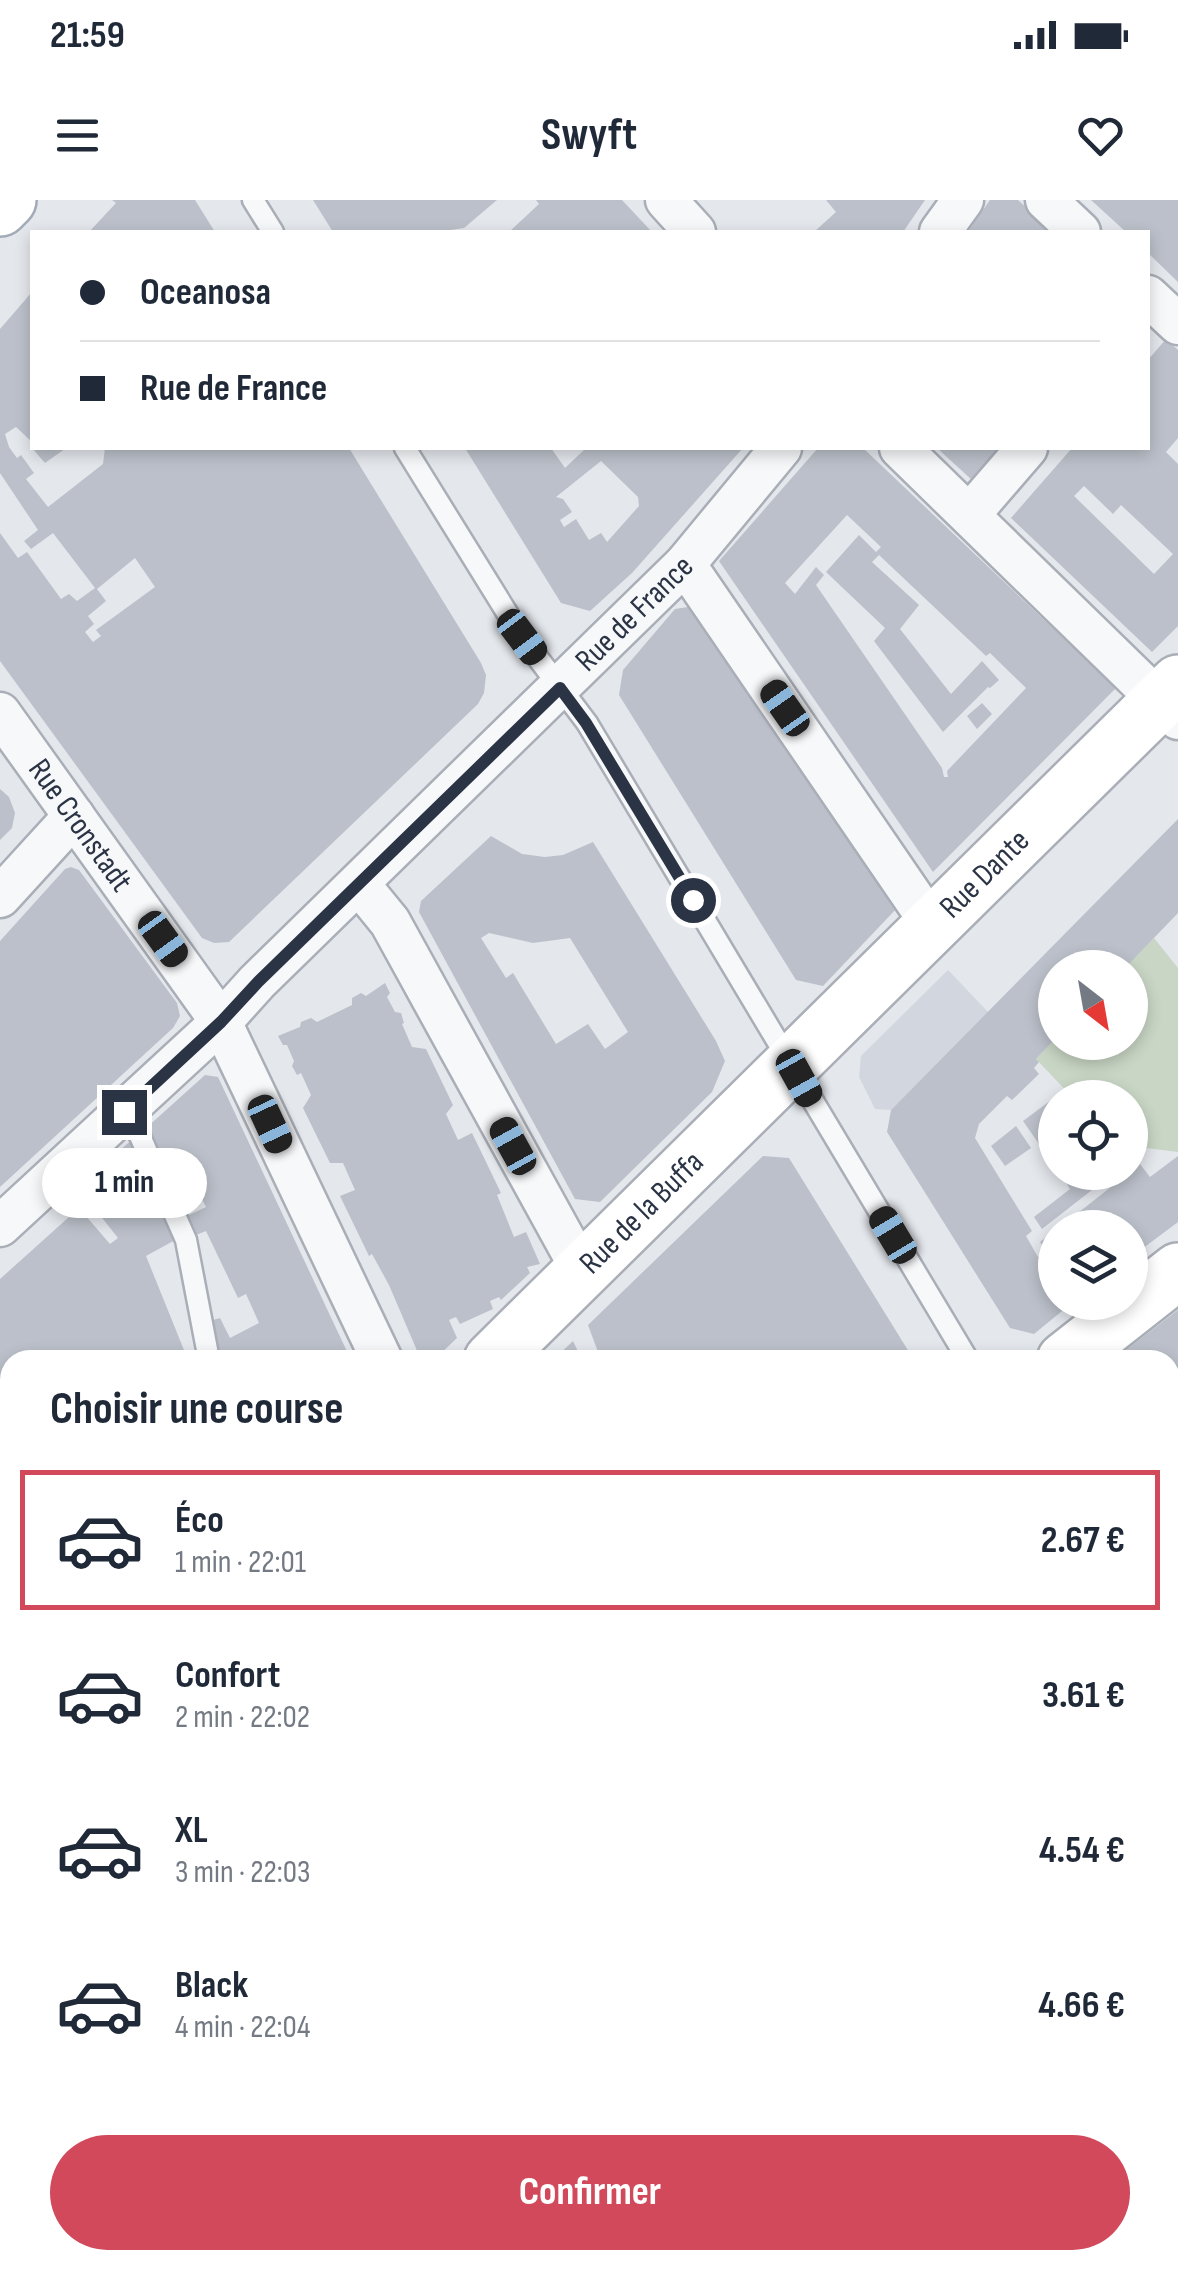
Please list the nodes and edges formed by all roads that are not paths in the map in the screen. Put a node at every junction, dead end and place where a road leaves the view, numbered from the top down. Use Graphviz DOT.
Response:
graph roads {
  1 [pos="8,200"];
  2 [pos="252,200"];
  3 [pos="666,200"];
  4 [pos="963,200"];
  5 [pos="1046,200"];
  6 [pos="0,208"];
  7 [pos="271,230"];
  8 [pos="693,230"];
  9 [pos="941,230"];
  10 [pos="1078,230"];
  11 [pos="406,450"];
  12 [pos="779,450"];
  13 [pos="902,450"];
  14 [pos="1025,450"];
  15 [pos="970,514"];
  16 [pos="685,564"];
  17 [pos="560,688"];
  18 [pos="1172,701"];
  19 [pos="0,713"];
  20 [pos="74,816"];
  21 [pos="359,884"];
  22 [pos="0,897"];
  23 [pos="932,925"];
  24 [pos="221,1022"];
  25 [pos="792,1065"];
  26 [pos="124,1112"];
  27 [pos="0,1226"];
  28 [pos="581,1270"];
  29 [pos="1178,1271"];
  30 [pos="207,1350"];
  31 [pos="377,1350"];
  32 [pos="502,1350"];
  33 [pos="962,1350"];
  34 [pos="1078,1350"];
  1 -- 6 [label="street"];
  2 -- 7 [label="lane"];
  3 -- 8 [label="street"];
  4 -- 9 [label="street"];
  5 -- 10 [label="street"];
  11 -- 17 [label="lane"];
  12 -- 16 [label="street, Rue de France"];
  13 -- 15 [label="street"];
  14 -- 15 [label="street"];
  15 -- 18 [label="street"];
  16 -- 17 [label="street, Rue de France"];
  16 -- 23 [label="street"];
  17 -- 21 [label="street, Rue de France"];
  17 -- 25 [label="lane"];
  18 -- 23 [label="street, Rue Dante"];
  19 -- 20 [label="street, Rue Cronstadt"];
  20 -- 22 [label="street"];
  20 -- 24 [label="street, Rue Cronstadt"];
  21 -- 24 [label="street, Rue de France"];
  21 -- 28 [label="street"];
  23 -- 25 [label="street, Rue Dante"];
  24 -- 26 [label="street, Rue de France"];
  24 -- 31 [label="street, Rue Cronstadt"];
  25 -- 28 [label="street, Rue de la Buffa"];
  25 -- 33 [label="lane"];
  26 -- 27 [label="street, Rue de France"];
  26 -- 30 [label="lane"];
  28 -- 32 [label="street, Rue de la Buffa"];
  29 -- 34 [label="street"];
}
